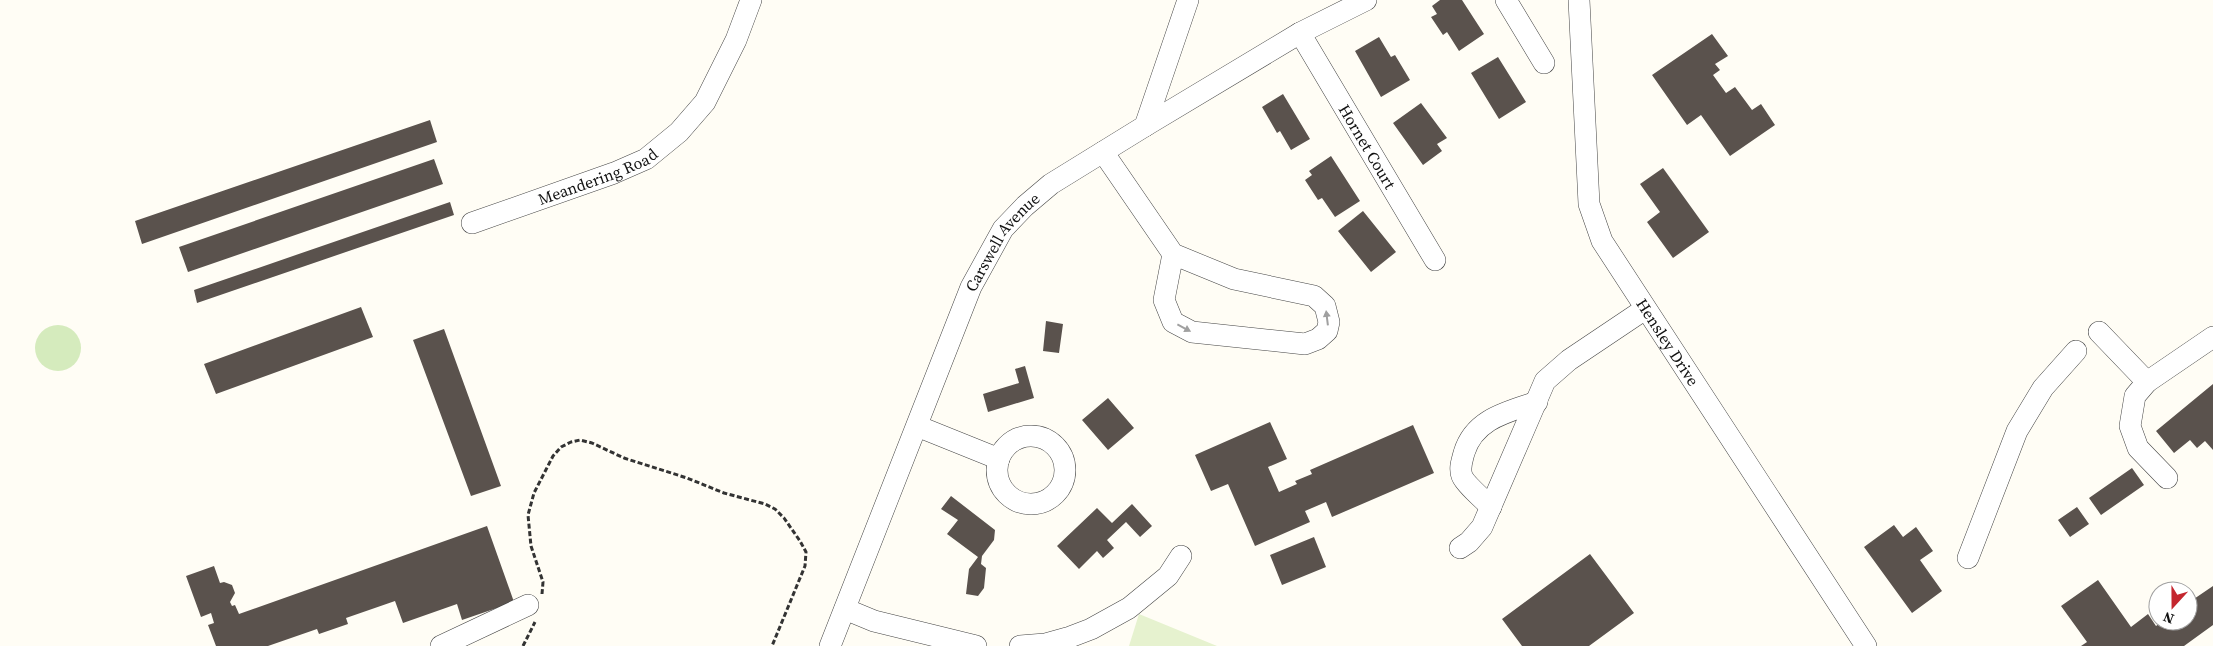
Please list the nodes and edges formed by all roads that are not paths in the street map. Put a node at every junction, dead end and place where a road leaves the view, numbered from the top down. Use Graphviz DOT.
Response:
graph roads {
  1 [pos="751,0"];
  2 [pos="1188,0"];
  3 [pos="1366,0"];
  4 [pos="1506,0"];
  5 [pos="1579,0"];
  6 [pos="1300,34"];
  7 [pos="1544,63"];
  8 [pos="1145,126"];
  9 [pos="1103,152"];
  10 [pos="472,224"];
  11 [pos="1173,254"];
  12 [pos="1435,260"];
  13 [pos="1645,309"];
  14 [pos="2099,332"];
  15 [pos="2213,337"];
  16 [pos="2076,351"];
  17 [pos="2147,382"];
  18 [pos="1537,402"];
  19 [pos="917,426"];
  20 [pos="999,459"];
  21 [pos="2167,478"];
  22 [pos="1491,507"];
  23 [pos="1460,548"];
  24 [pos="1180,556"];
  25 [pos="1968,558"];
  26 [pos="536,606"];
  27 [pos="845,609"];
  28 [pos="441,646"];
  29 [pos="830,646"];
  30 [pos="976,646"];
  31 [pos="1020,646"];
  32 [pos="1866,646"];
  1 -- 10 [label="street, Meandering Road"];
  2 -- 8 [label="street"];
  3 -- 6 [label="street, Carswell Avenue"];
  4 -- 7 [label="street"];
  5 -- 13 [label="street, Hensley Drive"];
  6 -- 8 [label="street, Carswell Avenue"];
  6 -- 12 [label="street, Hornet Court"];
  8 -- 9 [label="street, Carswell Avenue"];
  9 -- 11 [label="street"];
  9 -- 19 [label="street, Carswell Avenue"];
  11 -- 11 [label="street, one-way"];
  13 -- 18 [label="street"];
  13 -- 32 [label="street, Hensley Drive"];
  14 -- 17 [label="street"];
  15 -- 17 [label="street"];
  16 -- 25 [label="street"];
  17 -- 21 [label="street"];
  18 -- 22 [label="street"];
  18 -- 22 [label="street"];
  19 -- 20 [label="street"];
  19 -- 27 [label="street, Carswell Avenue"];
  22 -- 23 [label="street"];
  24 -- 31 [label="street"];
  26 -- 28 [label="street"];
  27 -- 29 [label="street, Carswell Avenue"];
  27 -- 30 [label="street"];
}
